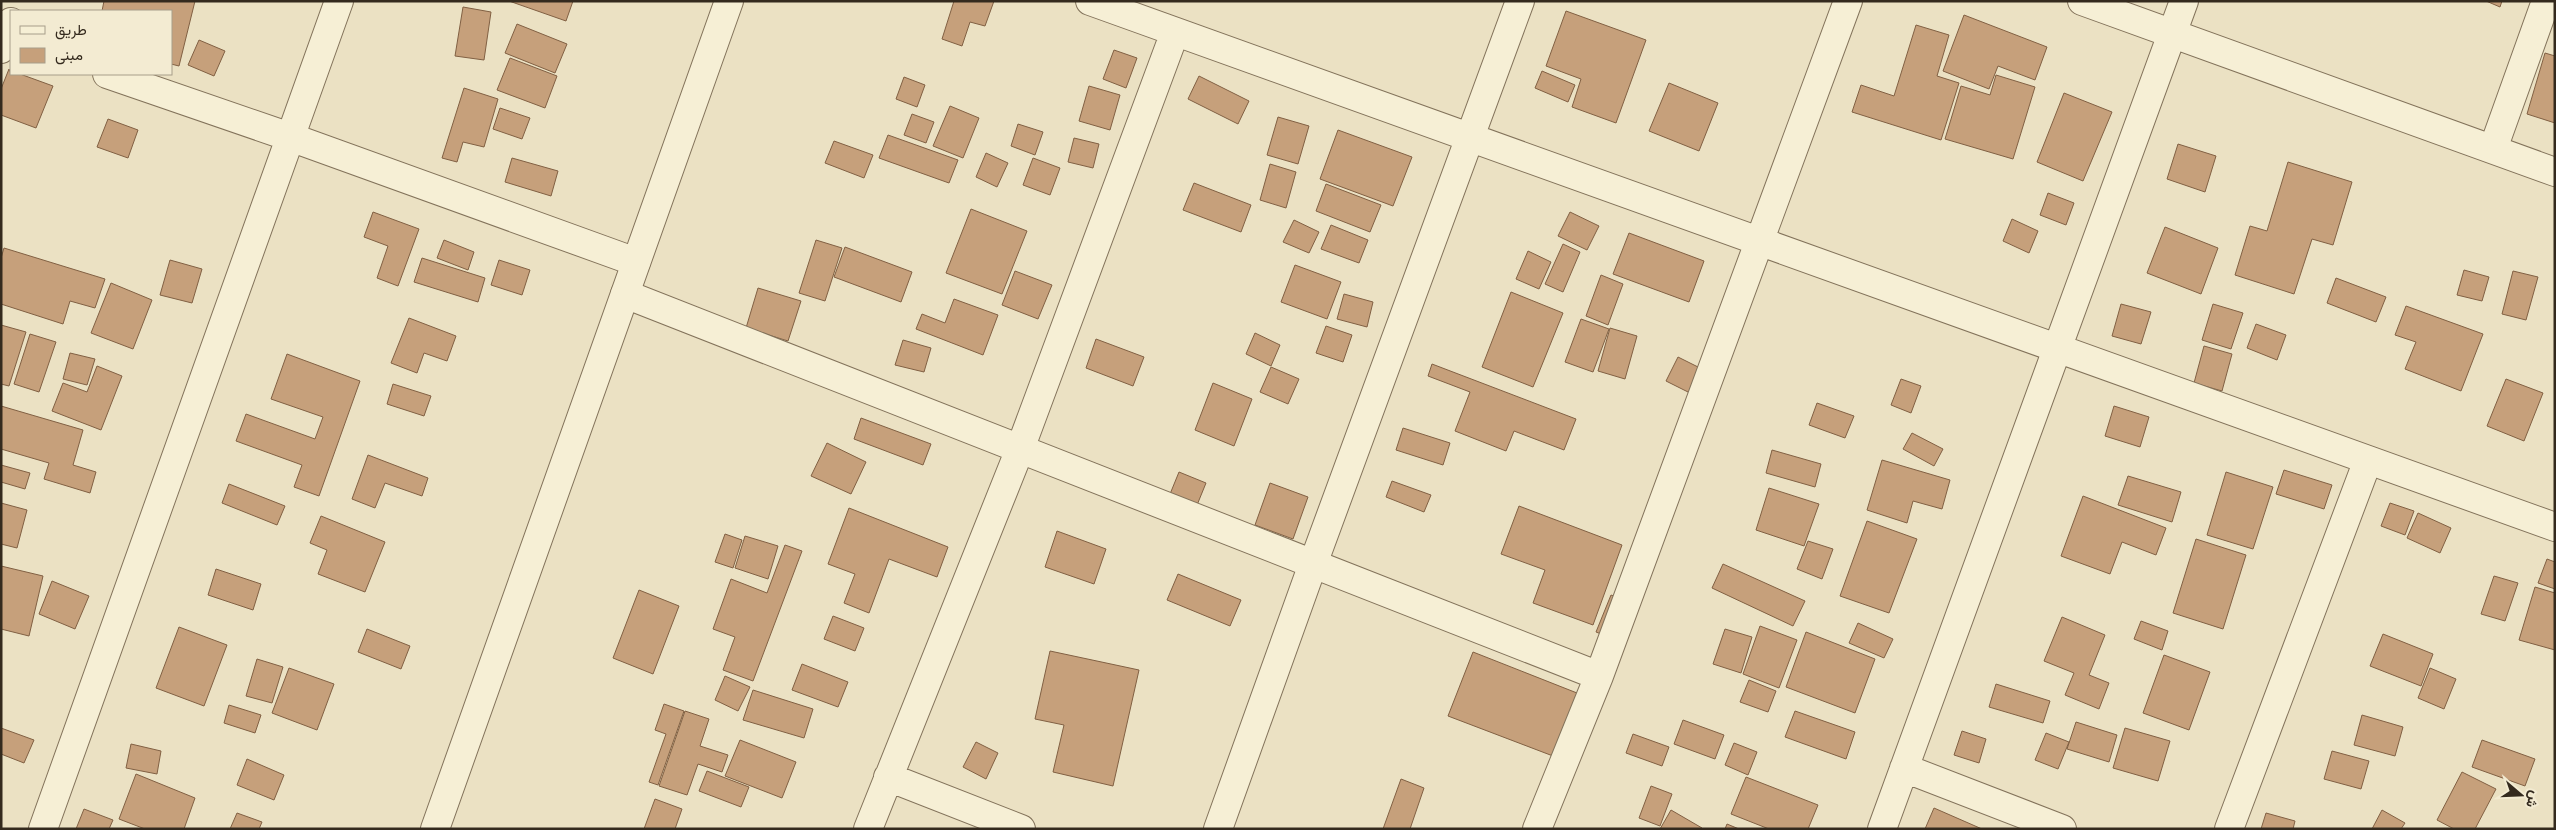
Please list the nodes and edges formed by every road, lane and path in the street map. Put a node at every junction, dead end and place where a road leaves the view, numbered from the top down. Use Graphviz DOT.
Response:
graph roads {
  1 [pos="339,1"];
  2 [pos="729,1"];
  3 [pos="1090,1"];
  4 [pos="1520,1"];
  5 [pos="1848,1"];
  6 [pos="2082,1"];
  7 [pos="2184,1"];
  8 [pos="2546,1"];
  9 [pos="1175,32"];
  10 [pos="2172,34"];
  11 [pos="110,75"];
  12 [pos="290,137"];
  13 [pos="1470,138"];
  14 [pos="2493,150"];
  15 [pos="2555,172"];
  16 [pos="1759,242"];
  17 [pos="636,262"];
  18 [pos="624,294"];
  19 [pos="2057,348"];
  20 [pos="1020,449"];
  21 [pos="2368,460"];
  22 [pos="2555,527"];
  23 [pos="1313,564"];
  24 [pos="1599,676"];
  25 [pos="1904,768"];
  26 [pos="888,777"];
  27 [pos="43,829"];
  28 [pos="436,829"];
  29 [pos="868,829"];
  30 [pos="1021,829"];
  31 [pos="1218,829"];
  32 [pos="1537,829"];
  33 [pos="1882,829"];
  34 [pos="2062,829"];
  35 [pos="2229,829"];
  1 -- 12 [label="street"];
  2 -- 17 [label="street"];
  3 -- 9 [label="street"];
  4 -- 13 [label="street"];
  5 -- 16 [label="street"];
  6 -- 10 [label="street"];
  7 -- 10 [label="street"];
  8 -- 14 [label="street"];
  9 -- 13 [label="street"];
  9 -- 20 [label="street"];
  10 -- 14 [label="street"];
  10 -- 19 [label="street"];
  11 -- 12 [label="street"];
  12 -- 17 [label="street"];
  12 -- 27 [label="street"];
  13 -- 16 [label="street"];
  13 -- 23 [label="street"];
  14 -- 15 [label="street"];
  16 -- 19 [label="street"];
  16 -- 24 [label="street"];
  17 -- 18 [label="street"];
  18 -- 20 [label="street"];
  18 -- 28 [label="street"];
  19 -- 21 [label="street"];
  19 -- 25 [label="street"];
  20 -- 23 [label="street"];
  20 -- 26 [label="street"];
  21 -- 22 [label="street"];
  21 -- 35 [label="street"];
  23 -- 24 [label="street"];
  23 -- 31 [label="street"];
  24 -- 32 [label="street"];
  25 -- 33 [label="street"];
  25 -- 34 [label="street"];
  26 -- 29 [label="street"];
  26 -- 30 [label="street"];
}
